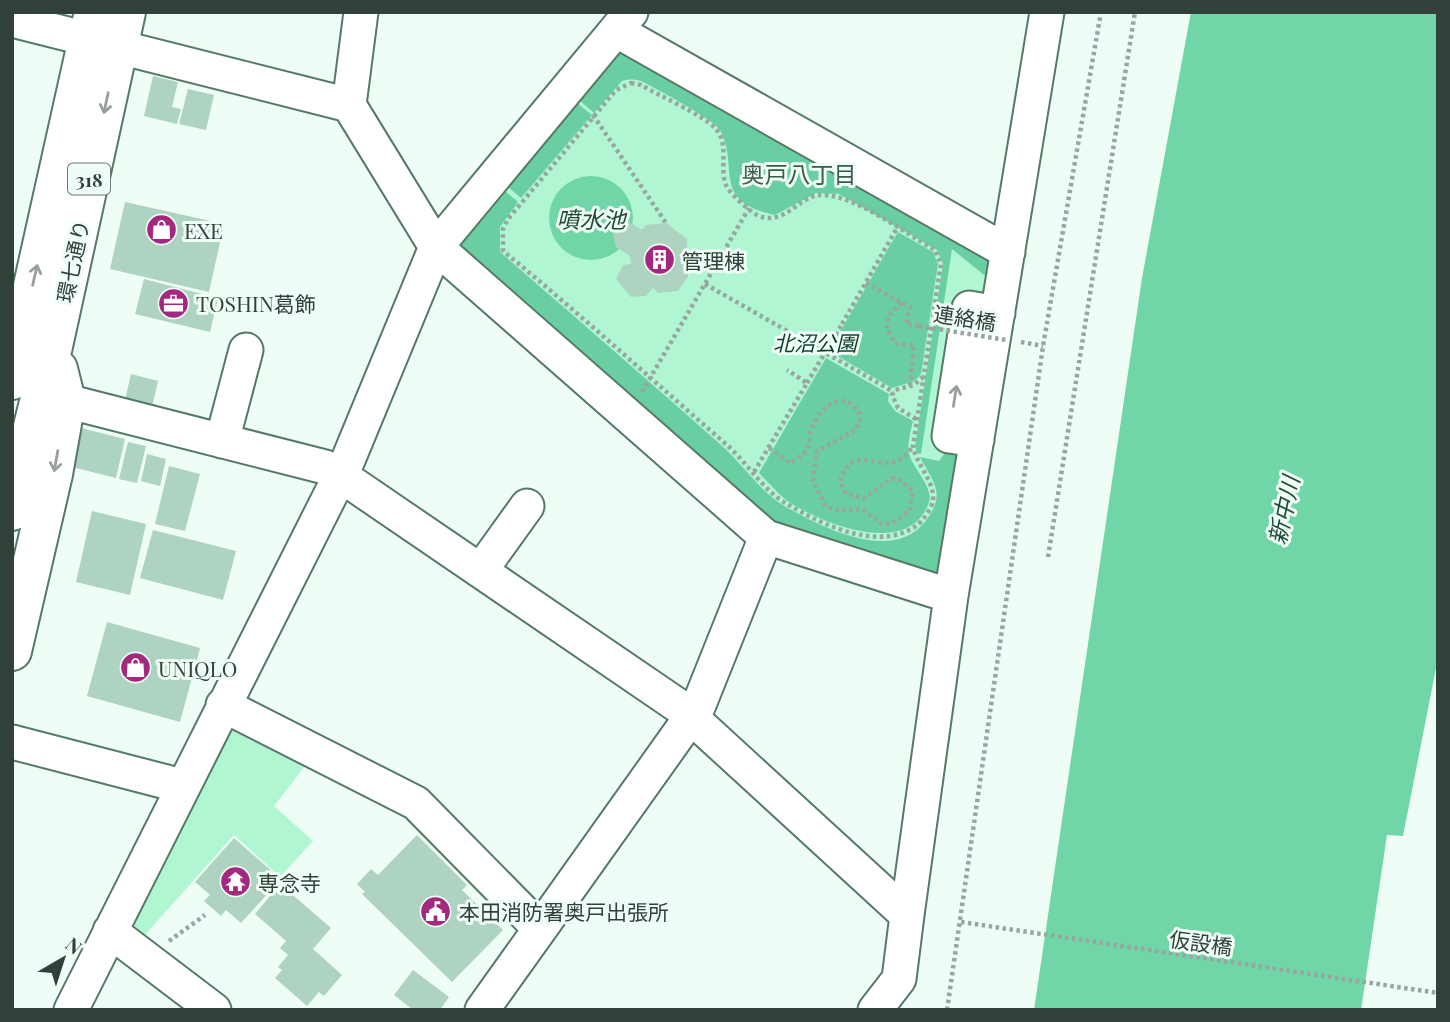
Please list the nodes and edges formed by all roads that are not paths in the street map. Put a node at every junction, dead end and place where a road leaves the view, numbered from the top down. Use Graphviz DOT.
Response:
graph roads {
  1 [pos="362,12"];
  2 [pos="1047,12"];
  3 [pos="12,20"];
  4 [pos="624,21"];
  5 [pos="106,28"];
  6 [pos="349,105"];
  7 [pos="436,247"];
  8 [pos="1008,252"];
  9 [pos="29,346"];
  10 [pos="246,350"];
  11 [pos="12,380"];
  12 [pos="66,401"];
  13 [pos="222,441"];
  14 [pos="340,475"];
  15 [pos="527,506"];
  16 [pos="13,508"];
  17 [pos="766,537"];
  18 [pos="481,570"];
  19 [pos="951,596"];
  20 [pos="12,651"];
  21 [pos="223,705"];
  22 [pos="691,717"];
  23 [pos="12,743"];
  24 [pos="182,786"];
  25 [pos="907,915"];
  26 [pos="540,929"];
  27 [pos="110,931"];
  28 [pos="71,1010"];
  29 [pos="214,1010"];
  30 [pos="482,1010"];
  31 [pos="875,1010"];
  1 -- 6 [label="street"];
  2 -- 8 [label="street"];
  3 -- 5 [label="street"];
  4 -- 7 [label="street"];
  4 -- 8 [label="street"];
  5 -- 6 [label="street"];
  5 -- 9 [label="main road, 環七通り / 318"];
  6 -- 7 [label="street"];
  7 -- 14 [label="street"];
  7 -- 17 [label="street"];
  8 -- 19 [label="street"];
  9 -- 11 [label="main road, 環七通り / 318"];
  9 -- 12 [label="main road, 環七通り / 318"];
  9 -- 16 [label="main road, 環七通り / 318"];
  10 -- 13 [label="street"];
  12 -- 13 [label="street"];
  12 -- 20 [label="main road, 環七通り / 318, one-way"];
  13 -- 14 [label="street"];
  14 -- 18 [label="street"];
  14 -- 21 [label="street"];
  15 -- 18 [label="street"];
  17 -- 19 [label="street"];
  17 -- 22 [label="street"];
  18 -- 22 [label="street"];
  19 -- 25 [label="street"];
  21 -- 24 [label="street"];
  21 -- 26 [label="street"];
  22 -- 25 [label="street"];
  22 -- 26 [label="street"];
  23 -- 24 [label="street"];
  24 -- 27 [label="street"];
  25 -- 31 [label="street"];
  26 -- 30 [label="street"];
  27 -- 28 [label="street"];
  27 -- 29 [label="street"];
}
